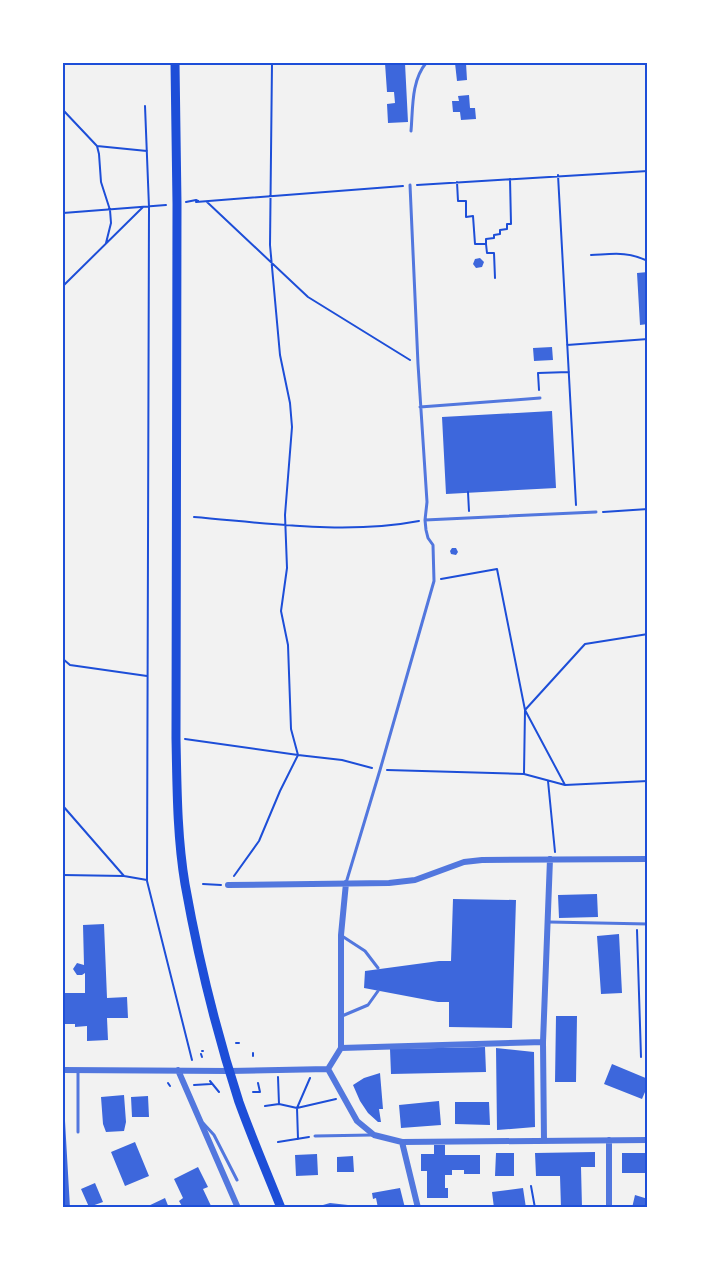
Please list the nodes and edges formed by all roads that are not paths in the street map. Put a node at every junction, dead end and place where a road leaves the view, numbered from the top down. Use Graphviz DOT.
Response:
graph roads {
  1 [pos="175,63"];
  2 [pos="426,63"];
  3 [pos="411,131"];
  4 [pos="410,185"];
  5 [pos="540,398"];
  6 [pos="420,407"];
  7 [pos="596,512"];
  8 [pos="425,520"];
  9 [pos="553,859"];
  10 [pos="648,859"];
  11 [pos="346,883"];
  12 [pos="228,885"];
  13 [pos="549,922"];
  14 [pos="648,924"];
  15 [pos="341,935"];
  16 [pos="378,968"];
  17 [pos="378,992"];
  18 [pos="340,1017"];
  19 [pos="543,1042"];
  20 [pos="341,1048"];
  21 [pos="327,1069"];
  22 [pos="63,1070"];
  23 [pos="78,1070"];
  24 [pos="178,1071"];
  25 [pos="229,1071"];
  26 [pos="198,1117"];
  27 [pos="78,1132"];
  28 [pos="374,1135"];
  29 [pos="315,1136"];
  30 [pos="609,1140"];
  31 [pos="648,1140"];
  32 [pos="544,1141"];
  33 [pos="402,1142"];
  34 [pos="237,1180"];
  35 [pos="237,1208"];
  36 [pos="281,1208"];
  37 [pos="418,1208"];
  38 [pos="609,1208"];
  1 -- 25 [label="main road"];
  2 -- 3 [label="lane"];
  4 -- 6 [label="lane"];
  5 -- 6 [label="lane"];
  6 -- 8 [label="lane"];
  7 -- 8 [label="lane"];
  8 -- 11 [label="lane"];
  9 -- 10 [label="street"];
  9 -- 11 [label="street"];
  9 -- 13 [label="street"];
  11 -- 12 [label="street"];
  11 -- 15 [label="street"];
  13 -- 14 [label="lane"];
  13 -- 19 [label="street"];
  15 -- 16 [label="lane"];
  15 -- 18 [label="street"];
  17 -- 18 [label="lane"];
  18 -- 20 [label="street"];
  19 -- 20 [label="street"];
  19 -- 32 [label="street"];
  20 -- 21 [label="street"];
  21 -- 25 [label="street"];
  21 -- 28 [label="street"];
  22 -- 23 [label="street"];
  23 -- 24 [label="street"];
  23 -- 27 [label="lane"];
  24 -- 25 [label="street"];
  24 -- 26 [label="street"];
  25 -- 36 [label="main road"];
  26 -- 34 [label="lane"];
  26 -- 35 [label="street"];
  28 -- 29 [label="lane"];
  28 -- 33 [label="street"];
  30 -- 31 [label="street"];
  30 -- 32 [label="street"];
  30 -- 38 [label="street"];
  32 -- 33 [label="street"];
  33 -- 37 [label="street"];
}
